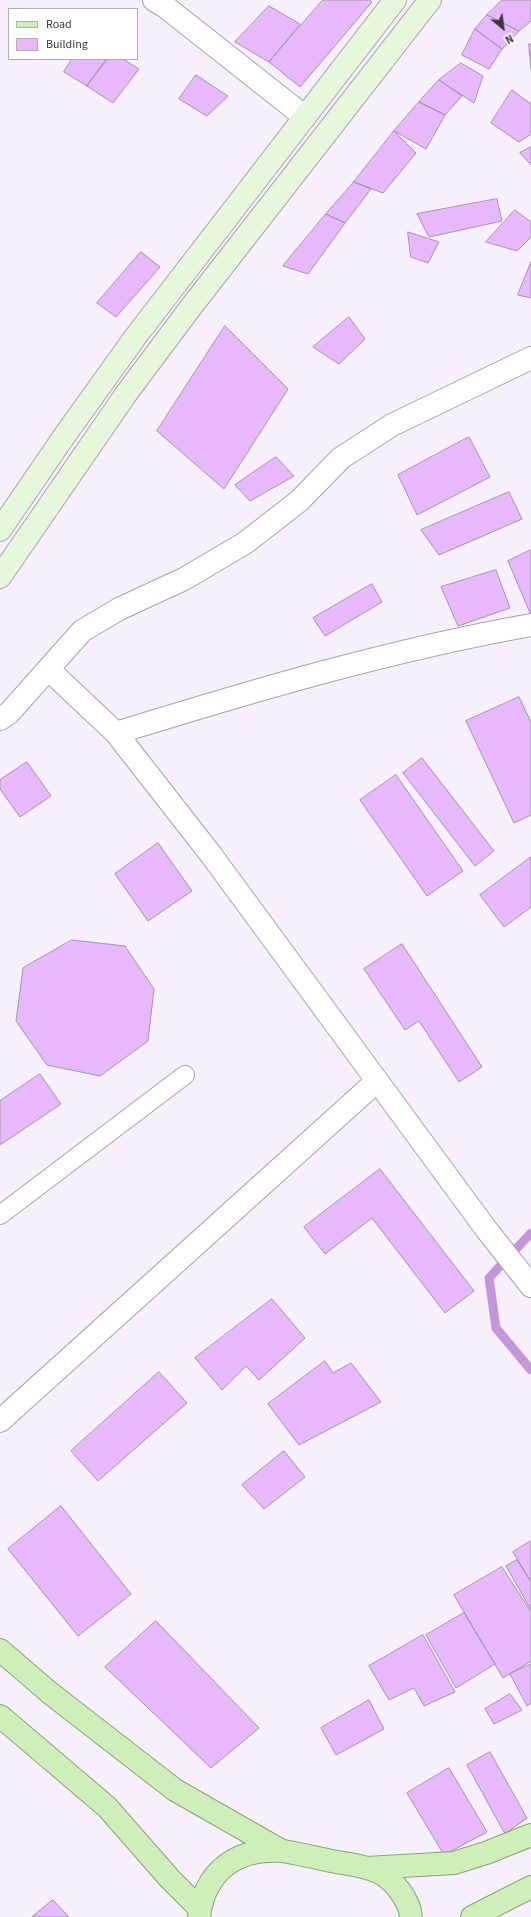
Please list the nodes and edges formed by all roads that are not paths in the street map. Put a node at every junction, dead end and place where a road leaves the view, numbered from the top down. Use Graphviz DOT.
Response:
graph roads {
  1 [pos="154,0"];
  2 [pos="395,0"];
  3 [pos="430,0"];
  4 [pos="305,117"];
  5 [pos="531,358"];
  6 [pos="0,530"];
  7 [pos="0,577"];
  8 [pos="531,625"];
  9 [pos="48,669"];
  10 [pos="0,720"];
  11 [pos="116,733"];
  12 [pos="185,1075"];
  13 [pos="377,1081"];
  14 [pos="0,1215"];
  15 [pos="531,1286"];
  16 [pos="0,1421"];
  17 [pos="0,1650"];
  18 [pos="0,1716"];
  19 [pos="531,1835"];
  20 [pos="282,1852"];
  21 [pos="365,1868"];
  22 [pos="531,1887"];
  23 [pos="200,1913"];
  24 [pos="411,1917"];
  25 [pos="472,1917"];
  1 -- 4 [label="street"];
  2 -- 4 [label="main road"];
  3 -- 7 [label="main road"];
  4 -- 6 [label="main road"];
  5 -- 9 [label="street"];
  8 -- 11 [label="street"];
  9 -- 10 [label="street"];
  9 -- 11 [label="street"];
  11 -- 13 [label="street"];
  12 -- 14 [label="lane"];
  13 -- 15 [label="street"];
  13 -- 16 [label="street"];
  17 -- 20 [label="main road"];
  18 -- 23 [label="main road"];
  19 -- 21 [label="main road"];
  20 -- 21 [label="main road"];
  20 -- 23 [label="main road"];
  21 -- 24 [label="main road"];
  22 -- 25 [label="main road"];
}
